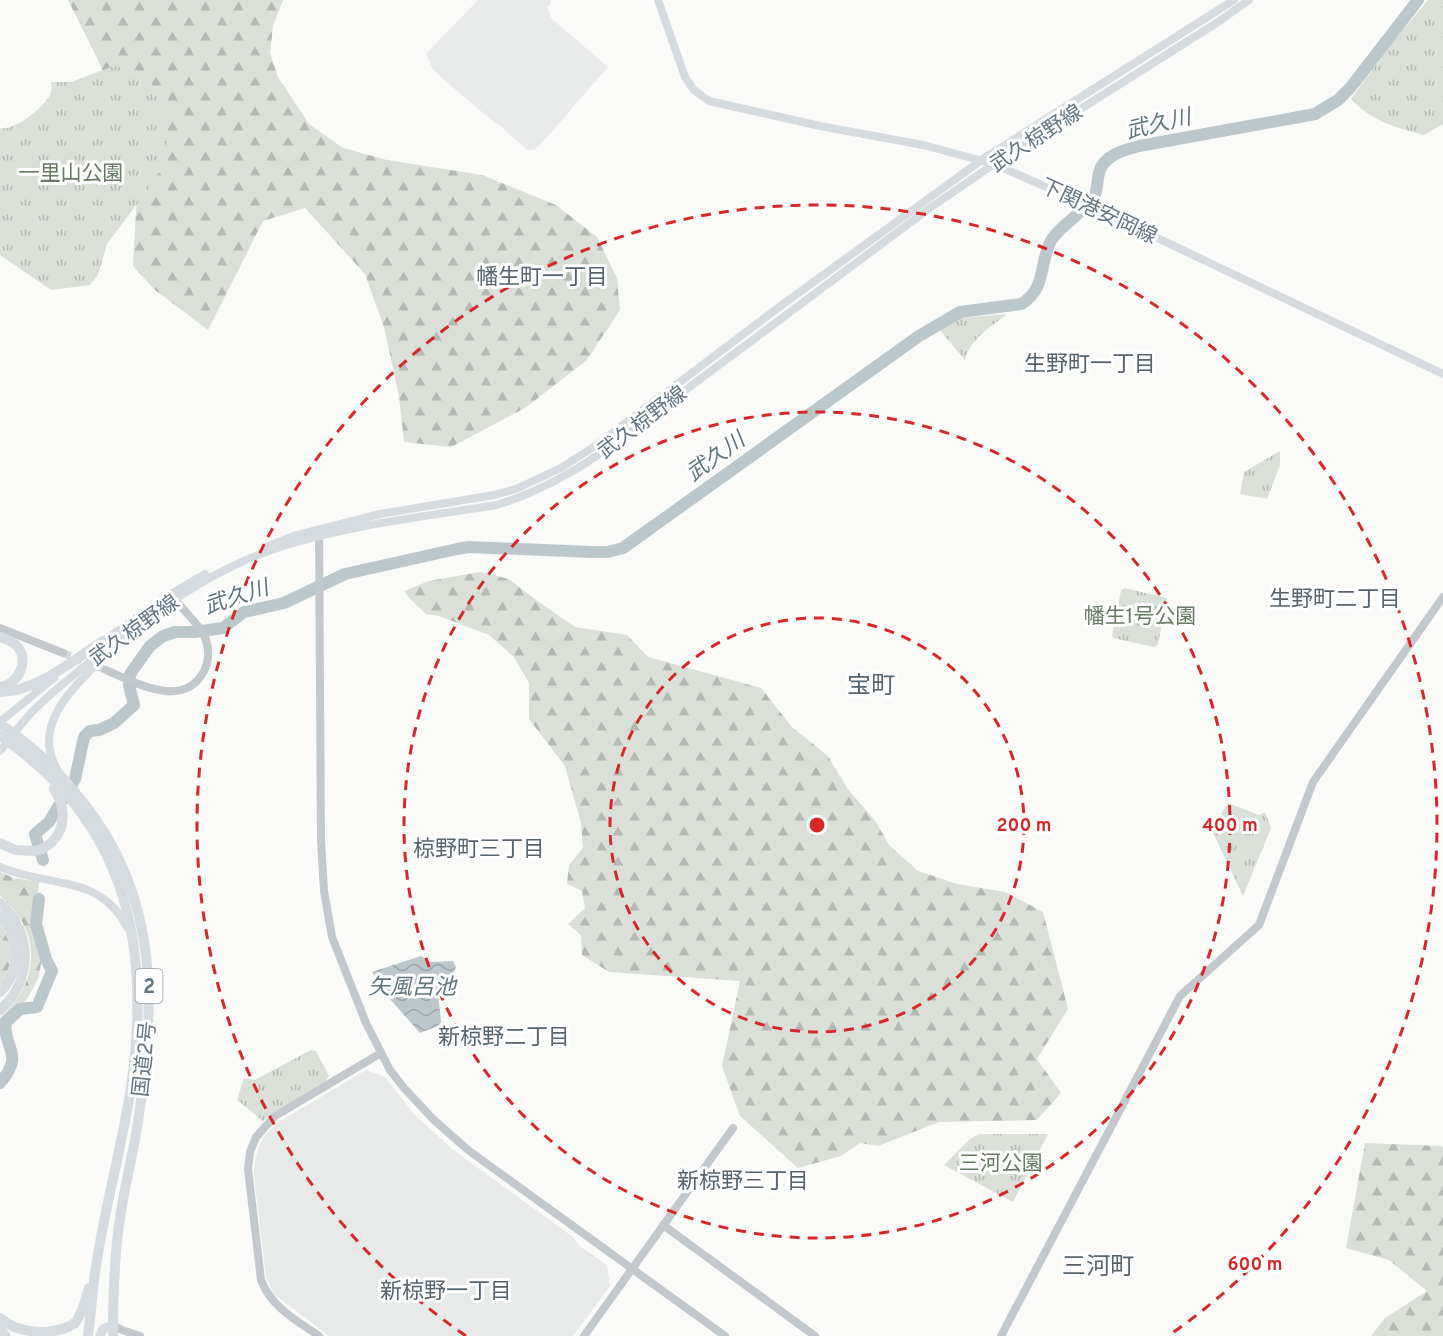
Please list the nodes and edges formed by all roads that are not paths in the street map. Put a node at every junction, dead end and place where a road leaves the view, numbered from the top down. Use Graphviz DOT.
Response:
graph roads {
  1 [pos="658,0"];
  2 [pos="1234,0"];
  3 [pos="1249,0"];
  4 [pos="983,159"];
  5 [pos="994,164"];
  6 [pos="1443,374"];
  7 [pos="319,533"];
  8 [pos="190,590"];
  9 [pos="1443,597"];
  10 [pos="171,598"];
  11 [pos="189,618"];
  12 [pos="0,628"];
  13 [pos="125,634"];
  14 [pos="0,637"];
  15 [pos="103,641"];
  16 [pos="63,652"];
  17 [pos="106,670"];
  18 [pos="0,687"];
  19 [pos="0,692"];
  20 [pos="1,722"];
  21 [pos="0,736"];
  22 [pos="0,752"];
  23 [pos="62,785"];
  24 [pos="88,816"];
  25 [pos="0,843"];
  26 [pos="0,867"];
  27 [pos="0,903"];
  28 [pos="0,916"];
  29 [pos="136,953"];
  30 [pos="0,993"];
  31 [pos="0,1010"];
  32 [pos="381,1053"];
  33 [pos="733,1128"];
  34 [pos="663,1226"];
  35 [pos="633,1269"];
  36 [pos="95,1271"];
  37 [pos="0,1318"];
  38 [pos="0,1328"];
  39 [pos="116,1332"];
  40 [pos="6,1336"];
  41 [pos="52,1336"];
  42 [pos="88,1336"];
  43 [pos="100,1336"];
  44 [pos="140,1336"];
  45 [pos="319,1336"];
  46 [pos="584,1336"];
  47 [pos="725,1336"];
  48 [pos="815,1336"];
  49 [pos="1001,1336"];
  1 -- 4 [label="main road, 下関港安岡線"];
  2 -- 4 [label="main road, 武久椋野線"];
  3 -- 5 [label="main road, 武久椋野線"];
  4 -- 5 [label="main road, 下関港安岡線"];
  4 -- 7 [label="main road, 武久椋野線"];
  5 -- 6 [label="main road, 下関港安岡線"];
  5 -- 7 [label="main road, 武久椋野線"];
  7 -- 8 [label="main road, 武久椋野線"];
  7 -- 10 [label="main road, 武久椋野線"];
  7 -- 32 [label="street"];
  8 -- 10 [label="main road, 武久椋野線"];
  8 -- 11 [label="street"];
  9 -- 49 [label="street"];
  10 -- 11 [label="street"];
  10 -- 13 [label="main road, 武久椋野線"];
  10 -- 15 [label="main road, 武久椋野線"];
  11 -- 17 [label="street"];
  12 -- 16 [label="street"];
  13 -- 22 [label="main road, 武久椋野線"];
  13 -- 23 [label="main road"];
  14 -- 18 [label="highway"];
  15 -- 19 [label="highway"];
  15 -- 20 [label="main road, 武久椋野線"];
  20 -- 23 [label="highway, 国道2号 / 2"];
  21 -- 23 [label="highway, 国道2号 / 2"];
  23 -- 24 [label="highway, 国道2号 / 2"];
  23 -- 25 [label="highway"];
  24 -- 29 [label="highway, 国道2号 / 2"];
  24 -- 39 [label="highway, 国道2号 / 2"];
  26 -- 29 [label="main road"];
  27 -- 31 [label="highway"];
  28 -- 30 [label="highway"];
  29 -- 36 [label="highway, 国道2号 / 2"];
  32 -- 35 [label="street"];
  32 -- 45 [label="street"];
  33 -- 34 [label="street"];
  34 -- 35 [label="street"];
  34 -- 48 [label="street"];
  35 -- 46 [label="street"];
  35 -- 47 [label="street"];
  36 -- 41 [label="highway"];
  36 -- 42 [label="highway, 国道2号 / 2"];
  37 -- 41 [label="highway"];
  38 -- 40 [label="main road"];
  39 -- 43 [label="main road"];
  39 -- 44 [label="street"];
}
